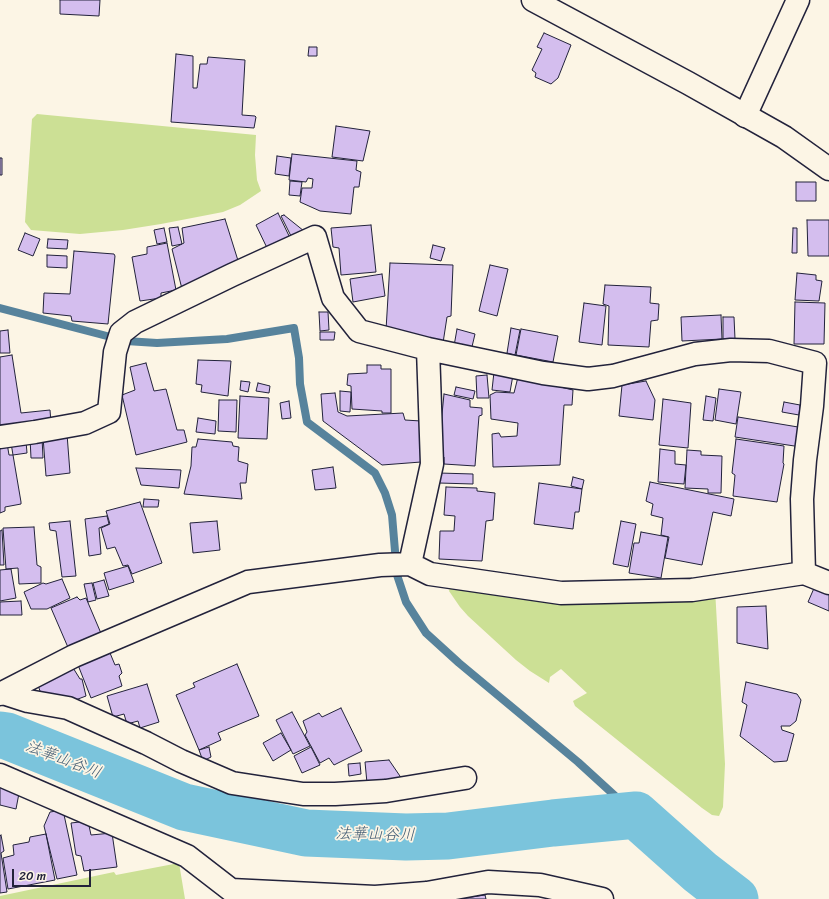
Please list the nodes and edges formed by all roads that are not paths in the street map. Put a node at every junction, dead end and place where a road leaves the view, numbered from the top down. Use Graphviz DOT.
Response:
graph roads {
  1 [pos="533,0"];
  2 [pos="798,0"];
  3 [pos="745,116"];
  4 [pos="829,169"];
  5 [pos="428,348"];
  6 [pos="0,437"];
  7 [pos="410,564"];
  8 [pos="804,573"];
  9 [pos="829,583"];
  10 [pos="1,694"];
  11 [pos="0,775"];
  12 [pos="466,778"];
  13 [pos="541,892"];
  14 [pos="222,894"];
  15 [pos="427,896"];
  16 [pos="602,899"];
  1 -- 3 [label="street"];
  2 -- 3 [label="street"];
  3 -- 4 [label="street"];
  5 -- 6 [label="street"];
  5 -- 7 [label="street"];
  5 -- 8 [label="street"];
  7 -- 8 [label="street"];
  7 -- 10 [label="street"];
  8 -- 9 [label="street"];
  10 -- 12 [label="street"];
  11 -- 14 [label="street"];
  13 -- 15 [label="street"];
  13 -- 16 [label="street"];
  14 -- 15 [label="street"];
}
